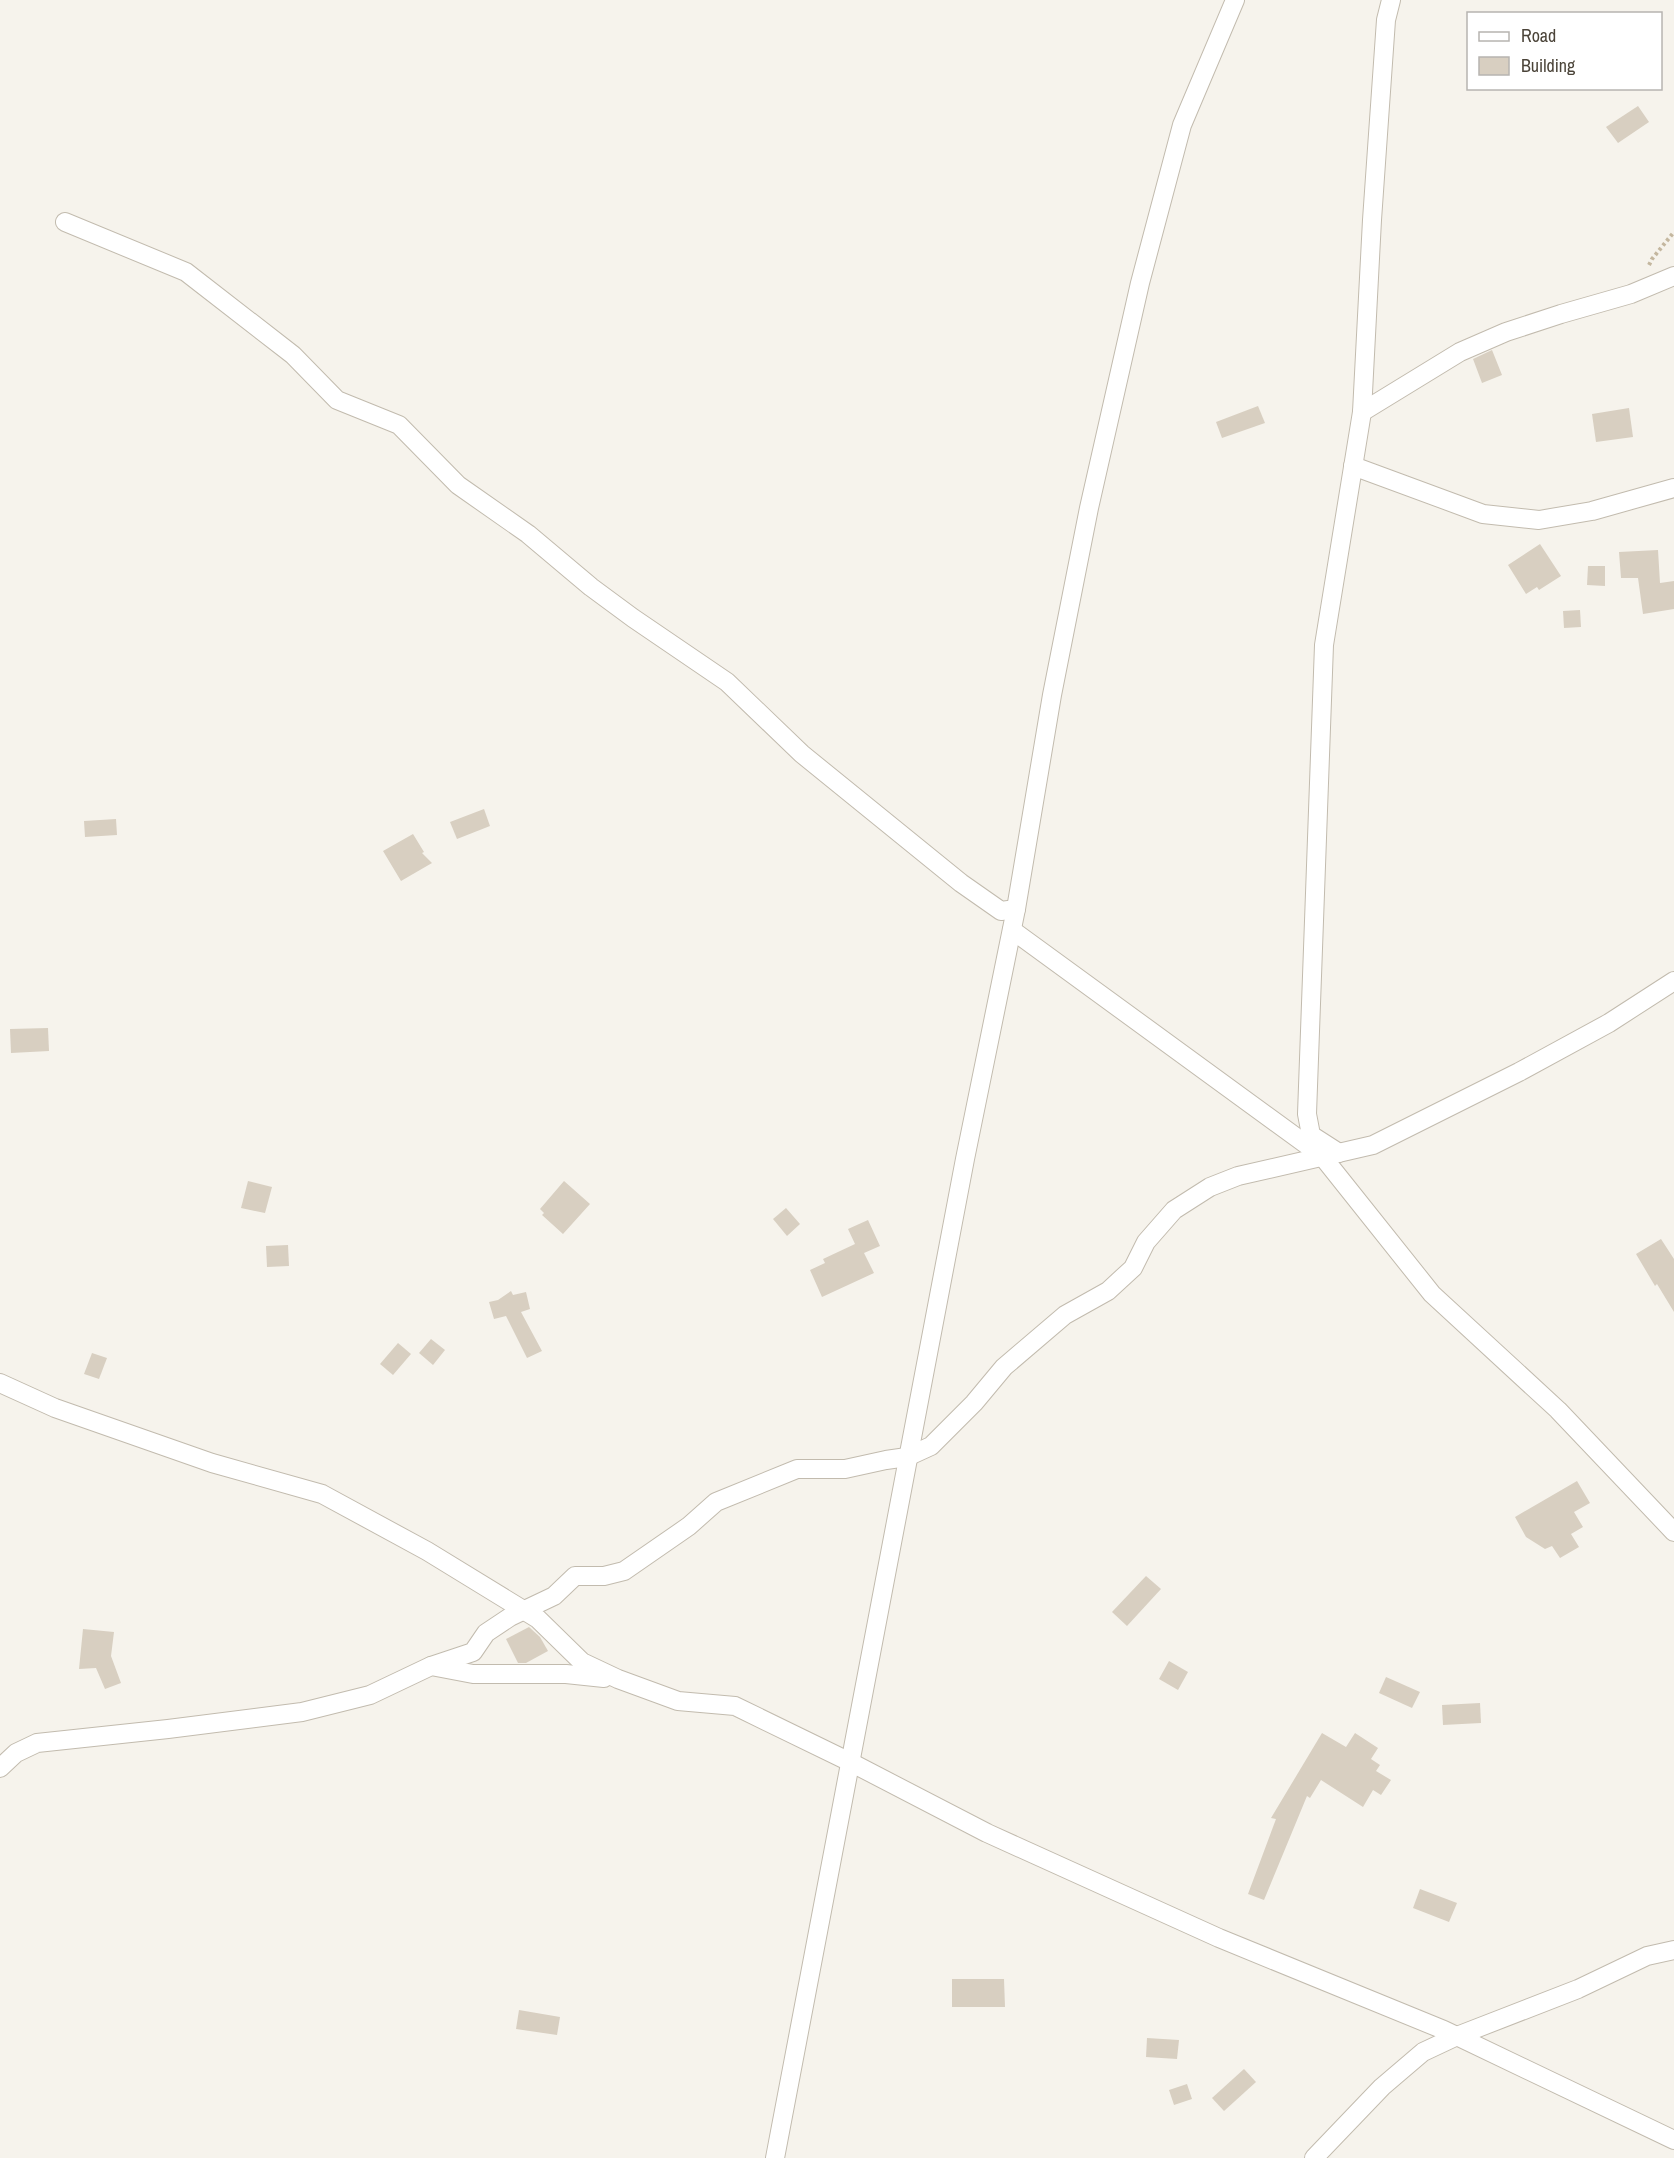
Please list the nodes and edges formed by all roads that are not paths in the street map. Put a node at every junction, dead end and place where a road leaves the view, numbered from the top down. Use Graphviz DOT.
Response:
graph roads {
  1 [pos="1235,0"];
  2 [pos="1391,0"];
  3 [pos="65,222"];
  4 [pos="1674,276"];
  5 [pos="1362,412"];
  6 [pos="1353,466"];
  7 [pos="1674,488"];
  8 [pos="1016,909"];
  9 [pos="1012,930"];
  10 [pos="1674,981"];
  11 [pos="1330,1154"];
  12 [pos="0,1383"];
  13 [pos="907,1457"];
  14 [pos="1674,1532"];
  15 [pos="525,1610"];
  16 [pos="431,1666"];
  17 [pos="618,1679"];
  18 [pos="850,1762"];
  19 [pos="0,1768"];
  20 [pos="1674,1950"];
  21 [pos="1456,2036"];
  22 [pos="1674,2140"];
  23 [pos="775,2158"];
  24 [pos="1314,2158"];
  1 -- 8 [label="street"];
  2 -- 5 [label="street"];
  3 -- 8 [label="street"];
  4 -- 5 [label="street"];
  5 -- 6 [label="street"];
  6 -- 7 [label="street"];
  6 -- 11 [label="street"];
  8 -- 9 [label="street"];
  9 -- 11 [label="street"];
  9 -- 13 [label="street"];
  10 -- 11 [label="street"];
  11 -- 13 [label="street"];
  11 -- 14 [label="street"];
  12 -- 15 [label="street"];
  13 -- 15 [label="street"];
  13 -- 18 [label="street"];
  15 -- 16 [label="street"];
  15 -- 17 [label="street"];
  16 -- 17 [label="street"];
  16 -- 19 [label="street"];
  17 -- 18 [label="street"];
  18 -- 21 [label="street"];
  18 -- 23 [label="street"];
  20 -- 21 [label="street"];
  21 -- 22 [label="street"];
  21 -- 24 [label="street"];
}
